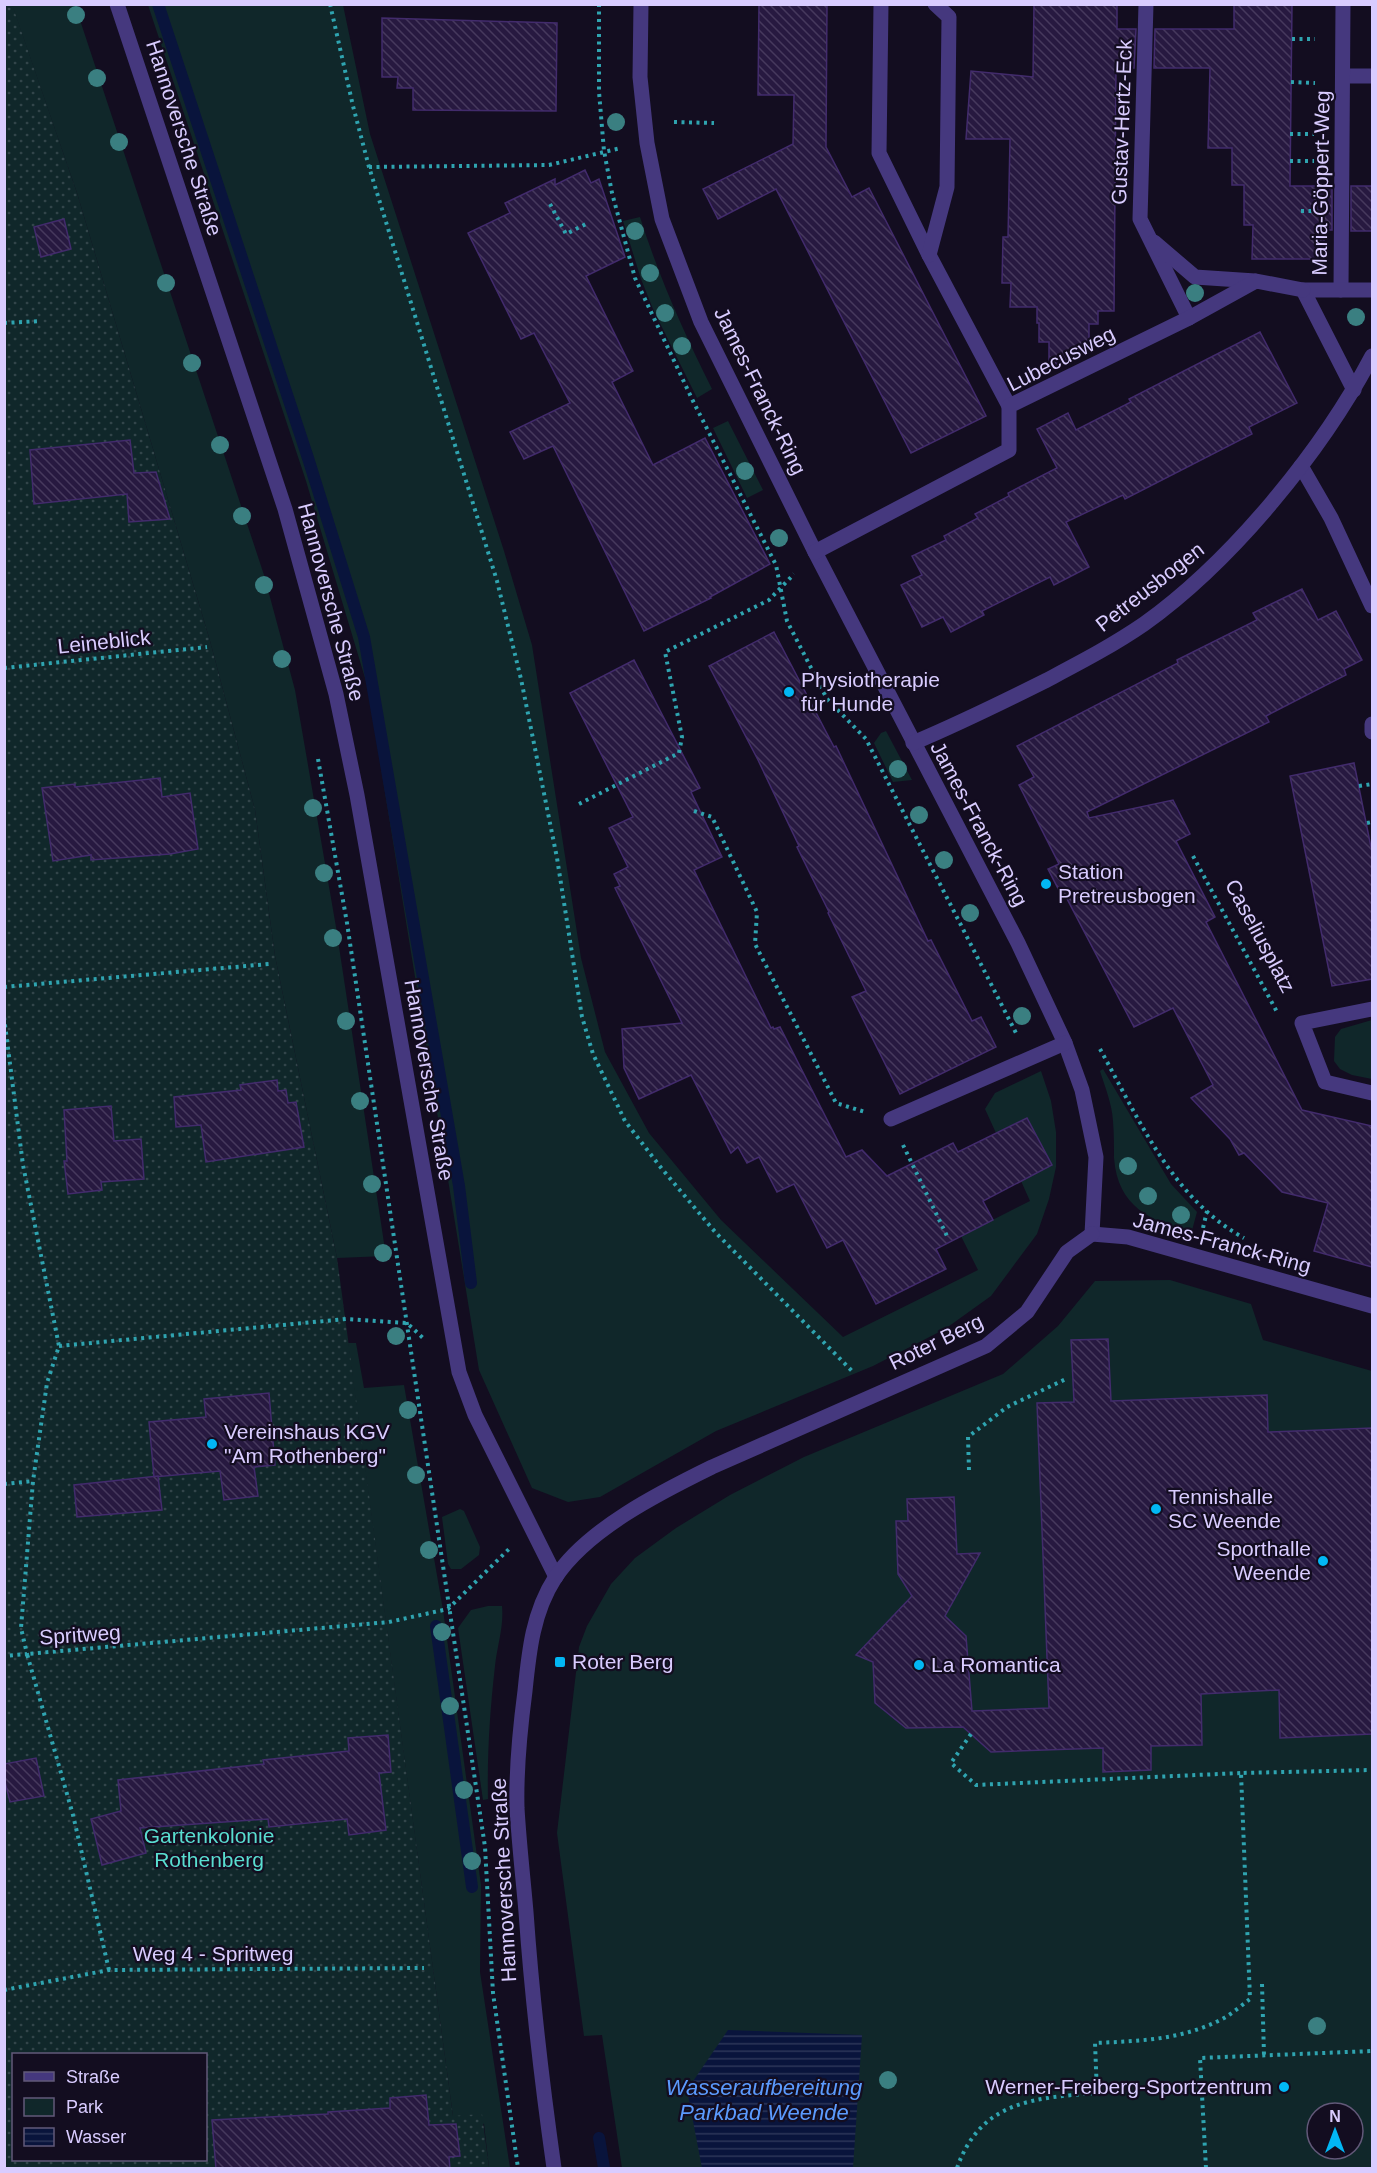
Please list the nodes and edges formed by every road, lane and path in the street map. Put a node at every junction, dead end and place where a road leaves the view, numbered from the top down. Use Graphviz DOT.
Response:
graph roads {
  1 [pos="117,4"];
  2 [pos="330,4"];
  3 [pos="599,4"];
  4 [pos="641,4"];
  5 [pos="880,4"];
  6 [pos="936,4"];
  7 [pos="1146,4"];
  8 [pos="1343,4"];
  9 [pos="1343,76"];
  10 [pos="1372,76"];
  11 [pos="714,123"];
  12 [pos="647,143"];
  13 [pos="604,151"];
  14 [pos="369,167"];
  15 [pos="550,204"];
  16 [pos="586,224"];
  17 [pos="1149,238"];
  18 [pos="929,255"];
  19 [pos="1256,281"];
  20 [pos="1303,290"];
  21 [pos="1341,290"];
  22 [pos="1372,290"];
  23 [pos="1189,318"];
  24 [pos="42,321"];
  25 [pos="4,323"];
  26 [pos="1372,356"];
  27 [pos="1354,390"];
  28 [pos="1009,406"];
  29 [pos="1301,466"];
  30 [pos="816,552"];
  31 [pos="781,588"];
  32 [pos="1372,606"];
  33 [pos="207,647"];
  34 [pos="4,668"];
  35 [pos="1372,724"];
  36 [pos="1372,732"];
  37 [pos="913,742"];
  38 [pos="316,754"];
  39 [pos="1372,784"];
  40 [pos="1359,786"];
  41 [pos="579,804"];
  42 [pos="694,811"];
  43 [pos="1372,822"];
  44 [pos="1367,823"];
  45 [pos="1192,856"];
  46 [pos="269,963"];
  47 [pos="4,987"];
  48 [pos="1372,1009"];
  49 [pos="4,1017"];
  50 [pos="1302,1023"];
  51 [pos="1065,1043"];
  52 [pos="1029,1059"];
  53 [pos="1372,1093"];
  54 [pos="891,1119"];
  55 [pos="1092,1234"];
  56 [pos="946,1236"];
  57 [pos="1261,1276"];
  58 [pos="1372,1306"];
  59 [pos="406,1323"];
  60 [pos="59,1346"];
  61 [pos="1068,1378"];
  62 [pos="876,1394"];
  63 [pos="969,1470"];
  64 [pos="33,1481"];
  65 [pos="4,1484"];
  66 [pos="531,1528"];
  67 [pos="556,1577"];
  68 [pos="448,1609"];
  69 [pos="27,1654"];
  70 [pos="4,1656"];
  71 [pos="971,1734"];
  72 [pos="1372,1770"];
  73 [pos="1241,1773"];
  74 [pos="423,1968"];
  75 [pos="109,1970"];
  76 [pos="1262,1984"];
  77 [pos="4,1990"];
  78 [pos="1372,2051"];
  79 [pos="1264,2055"];
  80 [pos="518,2169"];
  81 [pos="554,2169"];
  82 [pos="957,2169"];
  83 [pos="1206,2169"];
  1 -- 66 [label="street, Hannoversche Straße"];
  2 -- 14 [label="path"];
  3 -- 13 [label="path"];
  4 -- 12 [label="street, James-Franck-Ring"];
  5 -- 18 [label="street"];
  6 -- 18 [label="street"];
  7 -- 17 [label="street, Gustav-Hertz-Eck"];
  8 -- 9 [label="street, Maria-Göppert-Weg"];
  9 -- 10 [label="street, Maria-Göppert-Weg"];
  9 -- 21 [label="street, Maria-Göppert-Weg"];
  11 -- 12 [label="path"];
  12 -- 13 [label="path"];
  12 -- 30 [label="street, James-Franck-Ring"];
  13 -- 14 [label="path"];
  13 -- 31 [label="path"];
  14 -- 62 [label="path"];
  15 -- 16 [label="path"];
  17 -- 19 [label="street"];
  17 -- 23 [label="street, Gustav-Hertz-Eck"];
  18 -- 28 [label="street"];
  19 -- 20 [label="street"];
  19 -- 23 [label="street, Lubecusweg"];
  20 -- 21 [label="street"];
  20 -- 27 [label="street"];
  21 -- 22 [label="street"];
  23 -- 28 [label="street, Lubecusweg"];
  24 -- 25 [label="path"];
  26 -- 27 [label="street, Petreusbogen"];
  27 -- 29 [label="street, Petreusbogen"];
  28 -- 30 [label="street, Lubecusweg"];
  29 -- 32 [label="street"];
  29 -- 37 [label="street, Petreusbogen"];
  30 -- 31 [label="path"];
  30 -- 37 [label="street, James-Franck-Ring"];
  31 -- 41 [label="path"];
  31 -- 52 [label="path"];
  33 -- 34 [label="path, Leineblick"];
  35 -- 36 [label="street"];
  37 -- 51 [label="street, James-Franck-Ring"];
  38 -- 59 [label="path"];
  39 -- 40 [label="path"];
  42 -- 54 [label="path"];
  43 -- 44 [label="path"];
  45 -- 50 [label="path, Caseliusplatz"];
  46 -- 47 [label="path"];
  48 -- 50 [label="street"];
  49 -- 60 [label="path"];
  50 -- 53 [label="street"];
  51 -- 52 [label="street"];
  51 -- 55 [label="street, James-Franck-Ring"];
  51 -- 57 [label="path"];
  52 -- 54 [label="street"];
  54 -- 56 [label="path"];
  55 -- 57 [label="street, James-Franck-Ring"];
  55 -- 62 [label="street, Roter Berg"];
  57 -- 58 [label="street, James-Franck-Ring"];
  59 -- 60 [label="path"];
  59 -- 68 [label="path"];
  60 -- 64 [label="path"];
  61 -- 63 [label="path"];
  62 -- 67 [label="street, Roter Berg"];
  64 -- 65 [label="path"];
  64 -- 69 [label="path"];
  66 -- 67 [label="street, Hannoversche Straße"];
  66 -- 68 [label="path"];
  67 -- 81 [label="street, Hannoversche Straße"];
  68 -- 69 [label="path, Spritweg"];
  68 -- 80 [label="path"];
  69 -- 70 [label="path"];
  69 -- 75 [label="path, Spritweg"];
  71 -- 73 [label="path"];
  72 -- 73 [label="path"];
  73 -- 82 [label="path"];
  74 -- 75 [label="path, Weg 4 - Spritweg"];
  75 -- 77 [label="path, Weg 4 - Spritweg"];
  76 -- 79 [label="path"];
  78 -- 79 [label="path"];
  79 -- 83 [label="path"];
}
